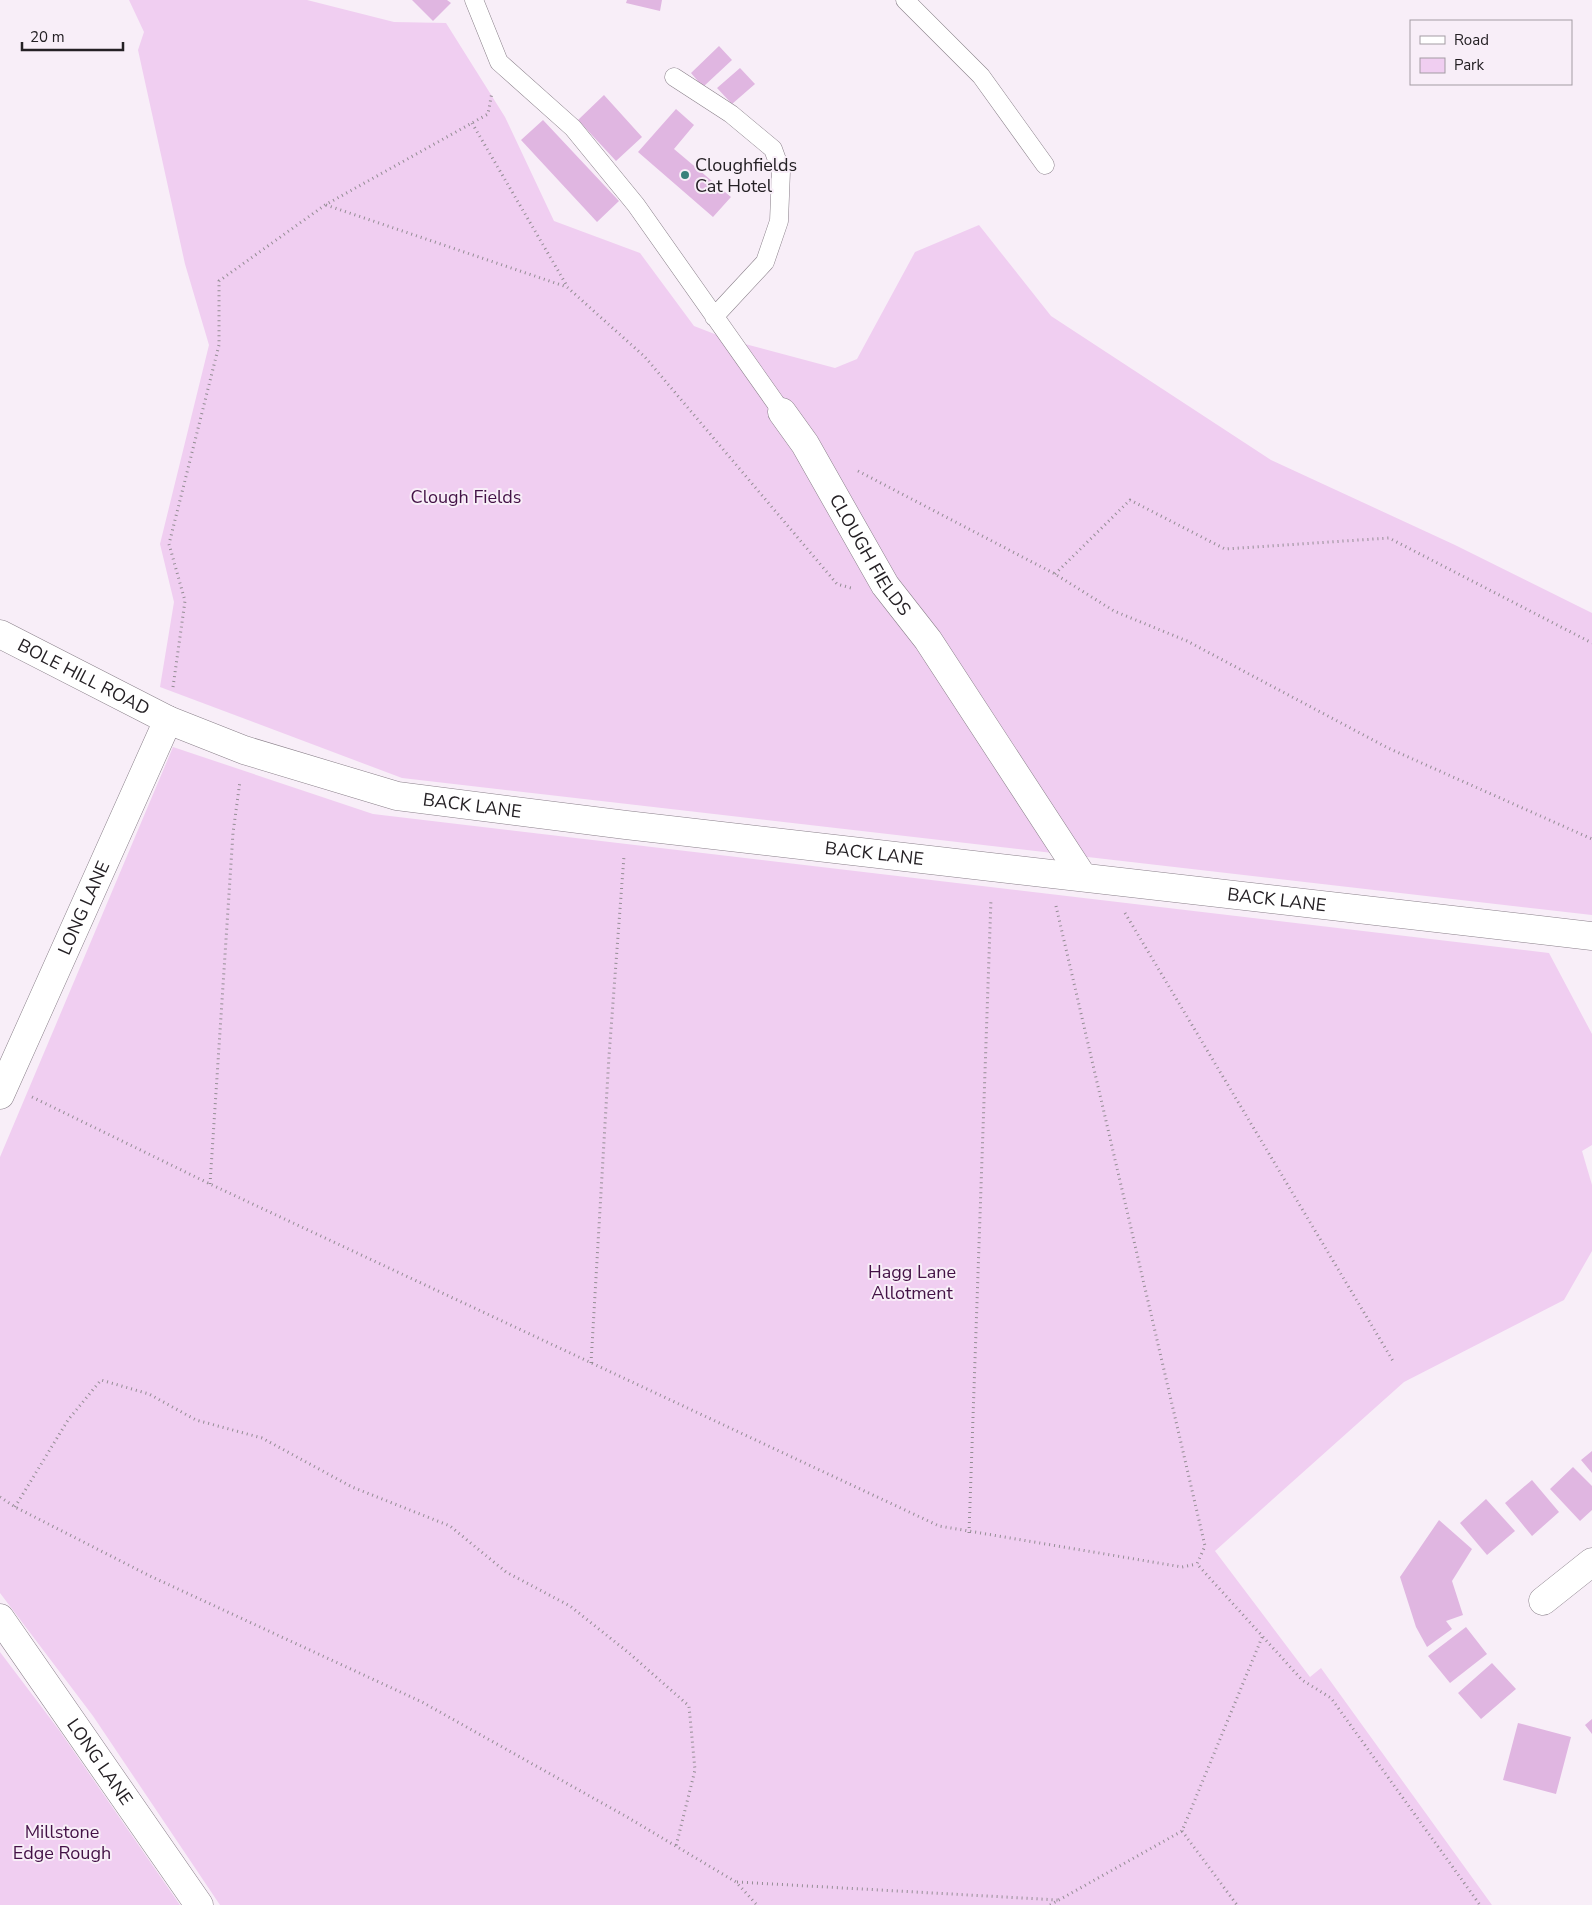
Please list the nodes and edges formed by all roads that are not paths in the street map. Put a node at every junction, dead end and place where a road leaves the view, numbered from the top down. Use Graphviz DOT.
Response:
graph roads {
  1 [pos="474,0"];
  2 [pos="905,0"];
  3 [pos="674,77"];
  4 [pos="1045,165"];
  5 [pos="714,317"];
  6 [pos="782,412"];
  7 [pos="0,634"];
  8 [pos="168,720"];
  9 [pos="1093,877"];
  10 [pos="1592,936"];
  11 [pos="2,1089"];
  12 [pos="1592,1562"];
  13 [pos="1544,1601"];
  14 [pos="0,1618"];
  15 [pos="199,1905"];
  1 -- 5 [label="lane, CLOUGH FIELDS"];
  2 -- 4 [label="lane"];
  3 -- 5 [label="lane"];
  5 -- 6 [label="lane, CLOUGH FIELDS"];
  6 -- 9 [label="street, CLOUGH FIELDS"];
  7 -- 8 [label="street, BOLE HILL ROAD"];
  8 -- 9 [label="street, BACK LANE"];
  8 -- 11 [label="street, LONG LANE"];
  9 -- 10 [label="street, BACK LANE"];
  12 -- 13 [label="street"];
  14 -- 15 [label="street, LONG LANE"];
}
